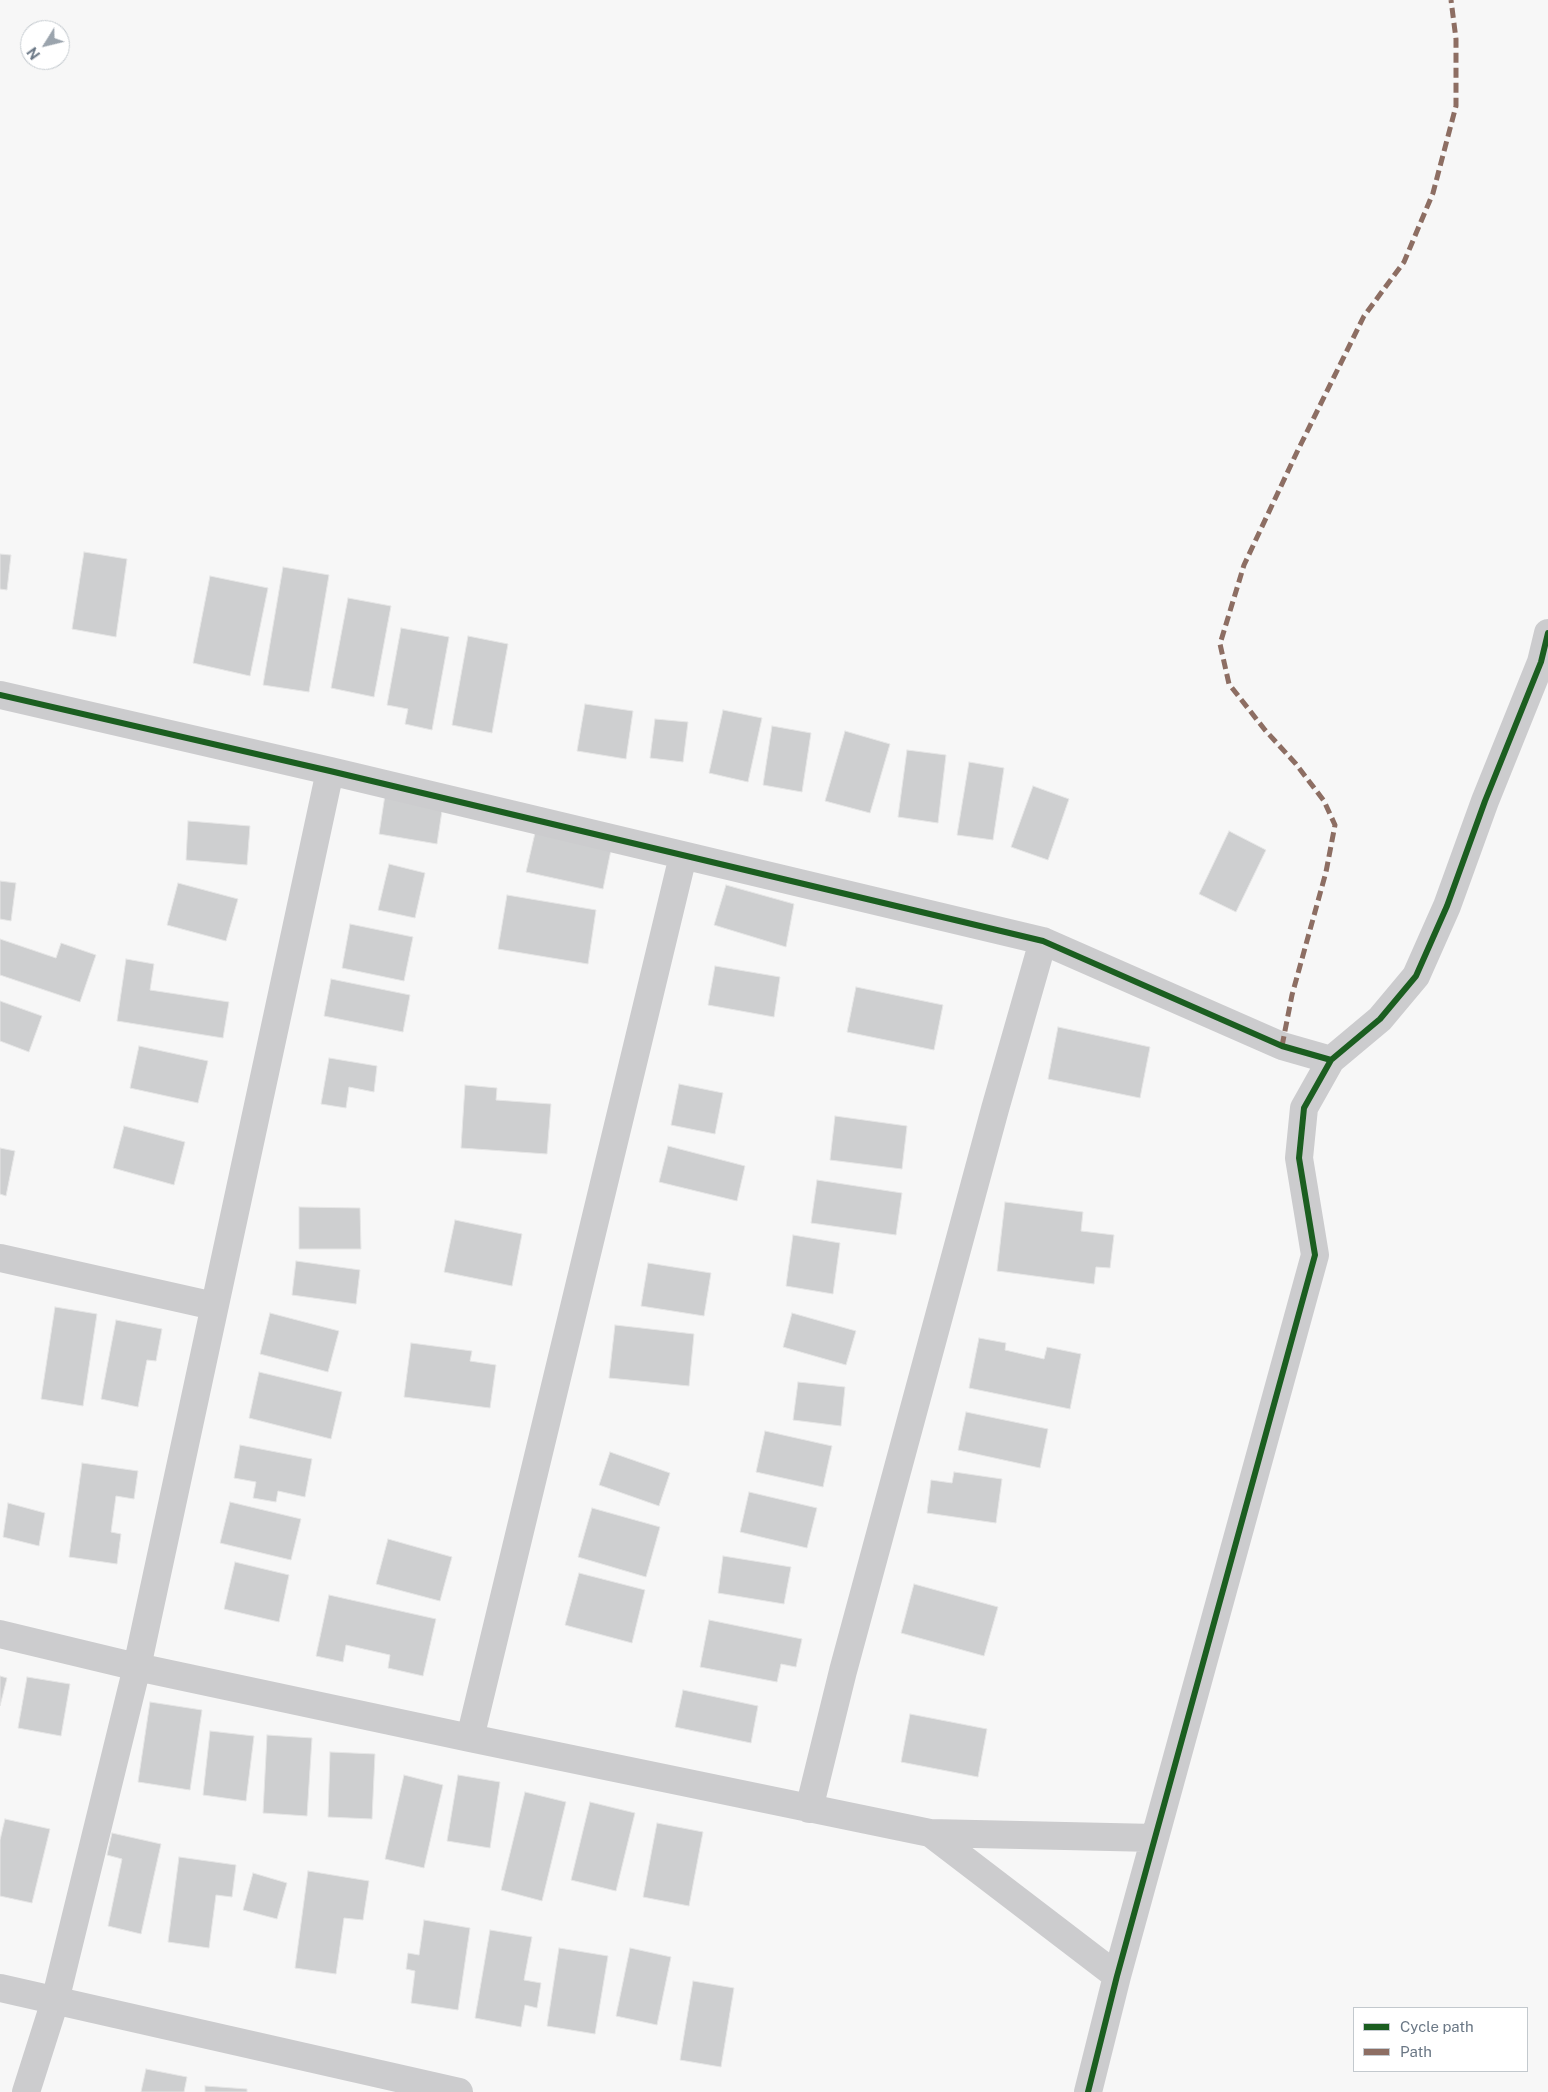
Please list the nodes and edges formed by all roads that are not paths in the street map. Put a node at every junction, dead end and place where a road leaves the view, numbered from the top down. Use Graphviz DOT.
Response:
graph roads {
  1 [pos="1548,633"];
  2 [pos="0,695"];
  3 [pos="330,771"];
  4 [pos="683,856"];
  5 [pos="1043,941"];
  6 [pos="1331,1060"];
  7 [pos="0,1258"];
  8 [pos="214,1306"];
  9 [pos="0,1634"];
  10 [pos="137,1666"];
  11 [pos="470,1738"];
  12 [pos="809,1809"];
  13 [pos="930,1833"];
  14 [pos="1155,1838"];
  15 [pos="1117,1976"];
  16 [pos="0,1988"];
  17 [pos="55,2001"];
  18 [pos="26,2092"];
  19 [pos="459,2092"];
  20 [pos="1088,2092"];
  1 -- 6 [label="street"];
  2 -- 3 [label="street"];
  3 -- 4 [label="street"];
  3 -- 8 [label="street"];
  4 -- 5 [label="street"];
  4 -- 11 [label="street"];
  5 -- 6 [label="street"];
  5 -- 12 [label="street"];
  6 -- 14 [label="street"];
  7 -- 8 [label="street"];
  8 -- 10 [label="street"];
  9 -- 10 [label="street"];
  10 -- 11 [label="street"];
  10 -- 17 [label="street"];
  11 -- 12 [label="street"];
  12 -- 13 [label="street"];
  13 -- 14 [label="street"];
  13 -- 15 [label="street"];
  14 -- 15 [label="street"];
  15 -- 20 [label="street"];
  16 -- 17 [label="street"];
  17 -- 18 [label="street"];
  17 -- 19 [label="street"];
}
